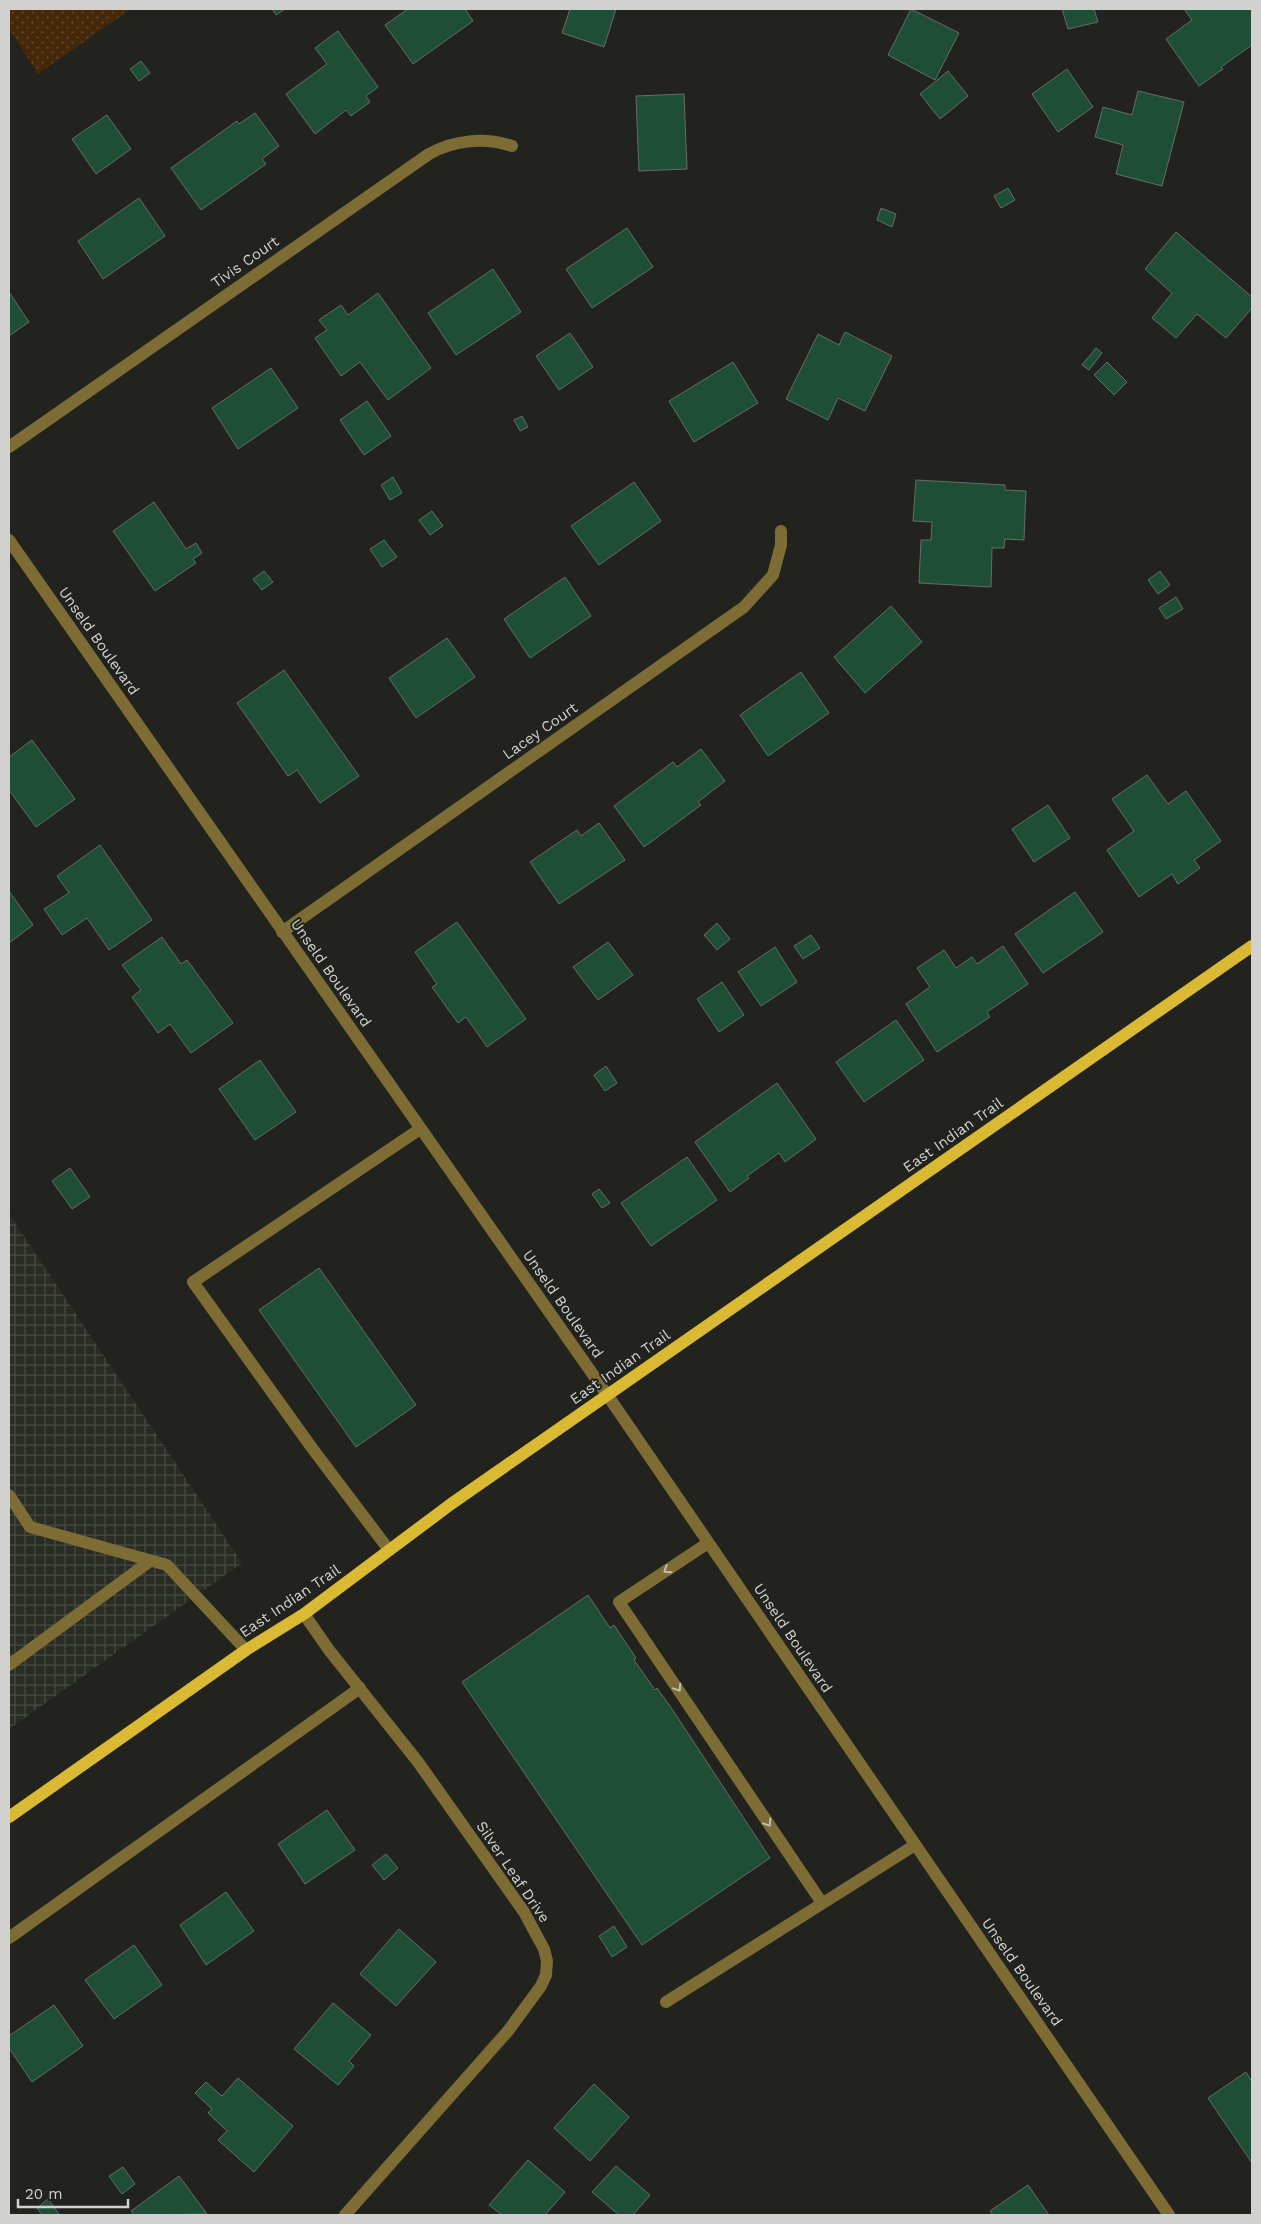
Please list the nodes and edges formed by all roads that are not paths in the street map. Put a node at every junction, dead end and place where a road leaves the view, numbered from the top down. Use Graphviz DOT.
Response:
graph roads {
  1 [pos="512,146"];
  2 [pos="9,447"];
  3 [pos="780,531"];
  4 [pos="9,540"];
  5 [pos="282,932"];
  6 [pos="1252,946"];
  7 [pos="420,1129"];
  8 [pos="608,1396"];
  9 [pos="9,1495"];
  10 [pos="708,1543"];
  11 [pos="390,1550"];
  12 [pos="150,1560"];
  13 [pos="304,1614"];
  14 [pos="246,1650"];
  15 [pos="9,1666"];
  16 [pos="360,1688"];
  17 [pos="9,1817"];
  18 [pos="915,1845"];
  19 [pos="822,1903"];
  20 [pos="9,1938"];
  21 [pos="666,2002"];
  22 [pos="345,2215"];
  23 [pos="1169,2215"];
  1 -- 2 [label="street, Tivis Court"];
  3 -- 5 [label="street, Lacey Court"];
  4 -- 5 [label="street, Unseld Boulevard"];
  5 -- 7 [label="street, Unseld Boulevard"];
  6 -- 8 [label="main road, East Indian Trail"];
  7 -- 8 [label="street, Unseld Boulevard"];
  7 -- 11 [label="street"];
  8 -- 10 [label="street, Unseld Boulevard"];
  8 -- 11 [label="main road, East Indian Trail"];
  9 -- 12 [label="street"];
  10 -- 18 [label="street, Unseld Boulevard"];
  10 -- 19 [label="street, one-way"];
  11 -- 13 [label="main road, East Indian Trail"];
  12 -- 14 [label="street"];
  12 -- 15 [label="street"];
  13 -- 14 [label="main road, East Indian Trail"];
  13 -- 16 [label="street, Silver Leaf Drive"];
  14 -- 17 [label="main road, East Indian Trail"];
  16 -- 20 [label="street"];
  16 -- 22 [label="street, Silver Leaf Drive"];
  18 -- 19 [label="street"];
  18 -- 23 [label="street, Unseld Boulevard"];
  19 -- 21 [label="street"];
}
